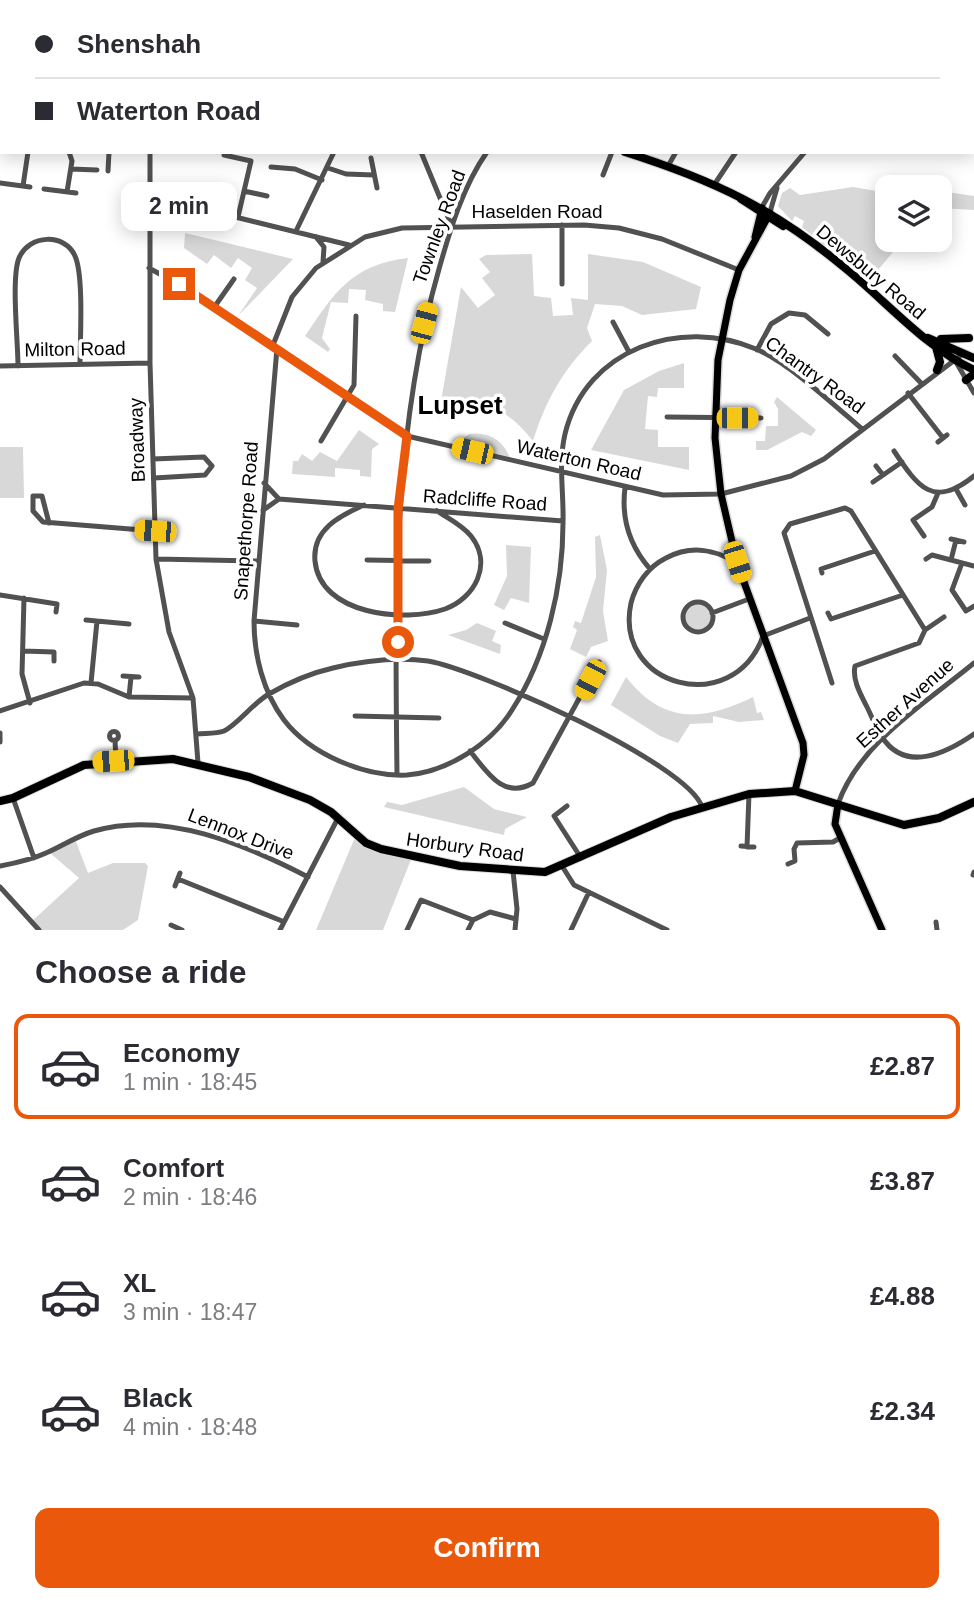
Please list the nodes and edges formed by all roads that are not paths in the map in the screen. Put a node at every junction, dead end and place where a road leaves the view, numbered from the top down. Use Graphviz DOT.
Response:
graph roads {
  1 [pos="28,154"];
  2 [pos="69,154"];
  3 [pos="109,154"];
  4 [pos="150,154"];
  5 [pos="333,154"];
  6 [pos="422,154"];
  7 [pos="486,154"];
  8 [pos="611,154"];
  9 [pos="631,154"];
  10 [pos="675,154"];
  11 [pos="735,154"];
  12 [pos="803,154"];
  13 [pos="224,155"];
  14 [pos="371,158"];
  15 [pos="83,163"];
  16 [pos="117,166"];
  17 [pos="668,166"];
  18 [pos="271,167"];
  19 [pos="606,167"];
  20 [pos="328,168"];
  21 [pos="71,169"];
  22 [pos="82,170"];
  23 [pos="97,170"];
  24 [pos="615,171"];
  25 [pos="374,175"];
  26 [pos="603,175"];
  27 [pos="322,180"];
  28 [pos="0,183"];
  29 [pos="715,185"];
  30 [pos="377,188"];
  31 [pos="46,190"];
  32 [pos="244,191"];
  33 [pos="67,192"];
  34 [pos="76,193"];
  35 [pos="150,196"];
  36 [pos="262,197"];
  37 [pos="766,213"];
  38 [pos="238,217"];
  39 [pos="562,225"];
  40 [pos="452,227"];
  41 [pos="296,231"];
  42 [pos="315,235"];
  43 [pos="349,246"];
  44 [pos="323,262"];
  45 [pos="149,268"];
  46 [pos="739,270"];
  47 [pos="234,279"];
  48 [pos="562,284"];
  49 [pos="215,306"];
  50 [pos="356,316"];
  51 [pos="613,322"];
  52 [pos="828,334"];
  53 [pos="721,338"];
  54 [pos="970,338"];
  55 [pos="933,341"];
  56 [pos="275,347"];
  57 [pos="758,350"];
  58 [pos="629,352"];
  59 [pos="957,355"];
  60 [pos="895,356"];
  61 [pos="974,358"];
  62 [pos="150,363"];
  63 [pos="80,364"];
  64 [pos="0,366"];
  65 [pos="18,366"];
  66 [pos="939,369"];
  67 [pos="974,370"];
  68 [pos="966,380"];
  69 [pos="921,383"];
  70 [pos="908,393"];
  71 [pos="974,393"];
  72 [pos="348,397"];
  73 [pos="667,417"];
  74 [pos="714,418"];
  75 [pos="761,418"];
  76 [pos="862,429"];
  77 [pos="407,436"];
  78 [pos="943,438"];
  79 [pos="321,441"];
  80 [pos="894,452"];
  81 [pos="153,459"];
  82 [pos="902,463"];
  83 [pos="876,466"];
  84 [pos="561,473"];
  85 [pos="883,475"];
  86 [pos="974,476"];
  87 [pos="153,478"];
  88 [pos="873,482"];
  89 [pos="264,483"];
  90 [pos="625,488"];
  91 [pos="956,489"];
  92 [pos="721,494"];
  93 [pos="938,494"];
  94 [pos="279,499"];
  95 [pos="337,503"];
  96 [pos="364,505"];
  97 [pos="965,505"];
  98 [pos="398,509"];
  99 [pos="262,511"];
  100 [pos="437,511"];
  101 [pos="467,514"];
  102 [pos="342,515"];
  103 [pos="563,521"];
  104 [pos="49,523"];
  105 [pos="461,525"];
  106 [pos="155,531"];
  107 [pos="924,536"];
  108 [pos="964,542"];
  109 [pos="732,544"];
  110 [pos="875,551"];
  111 [pos="719,553"];
  112 [pos="156,559"];
  113 [pos="926,559"];
  114 [pos="367,560"];
  115 [pos="951,560"];
  116 [pos="258,561"];
  117 [pos="398,561"];
  118 [pos="429,561"];
  119 [pos="737,562"];
  120 [pos="962,563"];
  121 [pos="974,566"];
  122 [pos="650,569"];
  123 [pos="822,573"];
  124 [pos="0,595"];
  125 [pos="903,595"];
  126 [pos="24,598"];
  127 [pos="749,599"];
  128 [pos="974,606"];
  129 [pos="57,611"];
  130 [pos="712,613"];
  131 [pos="828,613"];
  132 [pos="398,614"];
  133 [pos="944,617"];
  134 [pos="810,618"];
  135 [pos="86,620"];
  136 [pos="97,621"];
  137 [pos="254,621"];
  138 [pos="505,623"];
  139 [pos="129,624"];
  140 [pos="297,625"];
  141 [pos="925,630"];
  142 [pos="763,636"];
  143 [pos="544,639"];
  144 [pos="23,651"];
  145 [pos="398,660"];
  146 [pos="54,661"];
  147 [pos="599,662"];
  148 [pos="974,663"];
  149 [pos="123,676"];
  150 [pos="131,677"];
  151 [pos="139,677"];
  152 [pos="91,683"];
  153 [pos="832,683"];
  154 [pos="269,694"];
  155 [pos="521,694"];
  156 [pos="129,697"];
  157 [pos="193,698"];
  158 [pos="30,702"];
  159 [pos="0,711"];
  160 [pos="355,716"];
  161 [pos="397,717"];
  162 [pos="570,717"];
  163 [pos="439,718"];
  164 [pos="0,733"];
  165 [pos="197,734"];
  166 [pos="974,734"];
  167 [pos="883,739"];
  168 [pos="115,740"];
  169 [pos="0,742"];
  170 [pos="470,751"];
  171 [pos="116,761"];
  172 [pos="198,763"];
  173 [pos="397,774"];
  174 [pos="795,791"];
  175 [pos="749,794"];
  176 [pos="13,798"];
  177 [pos="0,801"];
  178 [pos="974,802"];
  179 [pos="838,804"];
  180 [pos="567,806"];
  181 [pos="702,807"];
  182 [pos="554,816"];
  183 [pos="338,818"];
  184 [pos="547,822"];
  185 [pos="841,838"];
  186 [pos="748,847"];
  187 [pos="34,858"];
  188 [pos="581,858"];
  189 [pos="788,864"];
  190 [pos="0,866"];
  191 [pos="562,866"];
  192 [pos="513,871"];
  193 [pos="308,877"];
  194 [pos="178,880"];
  195 [pos="0,887"];
  196 [pos="589,892"];
  197 [pos="516,919"];
  198 [pos="473,920"];
  199 [pos="282,921"];
  200 [pos="936,922"];
  201 [pos="171,925"];
  202 [pos="179,929"];
  203 [pos="39,930"];
  204 [pos="280,930"];
  205 [pos="407,930"];
  206 [pos="468,930"];
  207 [pos="515,930"];
  208 [pos="571,930"];
  209 [pos="667,930"];
  210 [pos="882,930"];
  211 [pos="937,930"];
  1 -- 28 [label="street"];
  2 -- 21 [label="street"];
  3 -- 16 [label="street"];
  4 -- 35 [label="street, Broadway"];
  5 -- 20 [label="street"];
  6 -- 40 [label="street"];
  7 -- 40 [label="street, Townley Road"];
  8 -- 19 [label="street"];
  9 -- 17 [label="highway, Dewsbury Road"];
  10 -- 17 [label="street"];
  11 -- 29 [label="street"];
  12 -- 37 [label="street"];
  13 -- 32 [label="street"];
  14 -- 25 [label="street"];
  15 -- 22 [label="street"];
  17 -- 29 [label="highway, Dewsbury Road"];
  18 -- 27 [label="street"];
  19 -- 24 [label="street"];
  19 -- 26 [label="street"];
  20 -- 25 [label="street"];
  20 -- 27 [label="street"];
  21 -- 22 [label="street"];
  21 -- 33 [label="street"];
  22 -- 23 [label="street"];
  25 -- 30 [label="street"];
  27 -- 41 [label="street"];
  29 -- 37 [label="highway, Dewsbury Road"];
  31 -- 33 [label="street"];
  32 -- 36 [label="street"];
  32 -- 38 [label="street"];
  33 -- 34 [label="street"];
  35 -- 38 [label="street"];
  35 -- 45 [label="street, Broadway"];
  37 -- 46 [label="main road"];
  37 -- 55 [label="highway, Dewsbury Road"];
  38 -- 41 [label="street"];
  39 -- 40 [label="street, Haselden Road"];
  39 -- 46 [label="street, Haselden Road"];
  39 -- 48 [label="street"];
  40 -- 43 [label="street, Haselden Road"];
  40 -- 77 [label="street, Townley Road"];
  41 -- 42 [label="street"];
  42 -- 43 [label="street"];
  42 -- 44 [label="street"];
  43 -- 44 [label="street, Snapethorpe Road"];
  44 -- 56 [label="street, Snapethorpe Road"];
  45 -- 49 [label="street, Waterton Road"];
  45 -- 62 [label="street, Broadway"];
  46 -- 53 [label="main road"];
  47 -- 49 [label="street"];
  49 -- 56 [label="street, Waterton Road"];
  50 -- 72 [label="street"];
  51 -- 58 [label="street"];
  52 -- 57 [label="street"];
  53 -- 57 [label="street, Chantry Road"];
  53 -- 58 [label="street, Chantry Road"];
  53 -- 74 [label="main road"];
  54 -- 55 [label="highway"];
  55 -- 59 [label="highway, Dewsbury Road"];
  55 -- 66 [label="highway"];
  56 -- 72 [label="street, Waterton Road"];
  56 -- 89 [label="street, Snapethorpe Road"];
  57 -- 76 [label="street, Chantry Road"];
  58 -- 84 [label="street, Chantry Road"];
  59 -- 61 [label="highway, Dewsbury Road"];
  59 -- 66 [label="street, Waterton Road"];
  59 -- 67 [label="highway"];
  59 -- 68 [label="street"];
  60 -- 69 [label="street"];
  62 -- 63 [label="street, Milton Road"];
  62 -- 81 [label="street, Broadway"];
  63 -- 65 [label="street, Milton Road"];
  63 -- 65 [label="street"];
  64 -- 65 [label="street, Milton Road"];
  66 -- 69 [label="street, Waterton Road"];
  67 -- 68 [label="highway"];
  68 -- 71 [label="street"];
  69 -- 70 [label="street, Waterton Road"];
  70 -- 76 [label="street, Waterton Road"];
  70 -- 78 [label="street"];
  72 -- 77 [label="street, Waterton Road"];
  72 -- 79 [label="street"];
  73 -- 74 [label="street"];
  74 -- 75 [label="street"];
  74 -- 92 [label="main road"];
  76 -- 92 [label="street, Waterton Road"];
  77 -- 84 [label="street, Waterton Road"];
  77 -- 98 [label="street, Townley Road"];
  80 -- 82 [label="street"];
  81 -- 87 [label="street, Broadway"];
  81 -- 87 [label="street"];
  82 -- 85 [label="street"];
  82 -- 93 [label="street"];
  83 -- 85 [label="street"];
  84 -- 90 [label="street, Waterton Road"];
  84 -- 103 [label="street, Chantry Road"];
  85 -- 88 [label="street"];
  86 -- 91 [label="street"];
  87 -- 106 [label="street, Broadway"];
  89 -- 94 [label="street"];
  89 -- 99 [label="street, Snapethorpe Road"];
  90 -- 92 [label="street, Waterton Road"];
  90 -- 122 [label="street"];
  91 -- 93 [label="street"];
  91 -- 97 [label="street"];
  92 -- 109 [label="main road"];
  93 -- 107 [label="street"];
  94 -- 95 [label="street, Radcliffe Road"];
  94 -- 99 [label="street"];
  95 -- 96 [label="street, Radcliffe Road"];
  95 -- 102 [label="street"];
  96 -- 98 [label="street, Radcliffe Road"];
  96 -- 102 [label="street"];
  98 -- 100 [label="street, Radcliffe Road"];
  98 -- 117 [label="street, Townley Road"];
  99 -- 116 [label="street, Snapethorpe Road"];
  100 -- 101 [label="street, Radcliffe Road"];
  100 -- 105 [label="street"];
  101 -- 103 [label="street, Radcliffe Road"];
  101 -- 105 [label="street"];
  102 -- 132 [label="street"];
  103 -- 143 [label="street, Chantry Road"];
  104 -- 104 [label="street"];
  104 -- 106 [label="street"];
  105 -- 132 [label="street"];
  106 -- 112 [label="street, Broadway"];
  108 -- 115 [label="street"];
  109 -- 111 [label="street"];
  109 -- 119 [label="main road"];
  110 -- 123 [label="street"];
  110 -- 125 [label="street"];
  110 -- 134 [label="street"];
  111 -- 119 [label="street"];
  111 -- 122 [label="street"];
  112 -- 116 [label="street"];
  112 -- 157 [label="street, Broadway"];
  113 -- 115 [label="street"];
  114 -- 117 [label="street"];
  115 -- 120 [label="street"];
  116 -- 137 [label="street, Snapethorpe Road"];
  117 -- 118 [label="street"];
  117 -- 132 [label="street, Townley Road"];
  119 -- 127 [label="main road"];
  120 -- 121 [label="street"];
  120 -- 128 [label="street"];
  122 -- 142 [label="street"];
  124 -- 126 [label="street"];
  125 -- 131 [label="street"];
  125 -- 141 [label="street"];
  126 -- 129 [label="street"];
  126 -- 144 [label="street"];
  127 -- 130 [label="street"];
  127 -- 142 [label="main road"];
  130 -- 130 [label="street"];
  132 -- 145 [label="street, Townley Road"];
  133 -- 141 [label="street"];
  134 -- 142 [label="street"];
  134 -- 153 [label="street"];
  135 -- 136 [label="street"];
  136 -- 139 [label="street"];
  136 -- 152 [label="street"];
  137 -- 140 [label="street"];
  137 -- 154 [label="street, Snapethorpe Road"];
  138 -- 143 [label="street"];
  141 -- 167 [label="street"];
  142 -- 174 [label="main road"];
  143 -- 155 [label="street, Chantry Road"];
  144 -- 146 [label="street"];
  144 -- 158 [label="street"];
  145 -- 154 [label="street"];
  145 -- 155 [label="street"];
  145 -- 161 [label="street, Townley Road"];
  147 -- 162 [label="street"];
  148 -- 167 [label="street, Esther Avenue"];
  149 -- 150 [label="street"];
  150 -- 151 [label="street"];
  150 -- 156 [label="street"];
  152 -- 156 [label="street"];
  152 -- 158 [label="street"];
  154 -- 165 [label="street"];
  154 -- 173 [label="street, Snapethorpe Road"];
  155 -- 162 [label="street"];
  155 -- 170 [label="street, Chantry Road"];
  156 -- 157 [label="street"];
  157 -- 165 [label="street, Broadway"];
  158 -- 159 [label="street"];
  160 -- 161 [label="street"];
  161 -- 163 [label="street"];
  161 -- 173 [label="street, Townley Road"];
  162 -- 170 [label="street"];
  162 -- 181 [label="street"];
  164 -- 169 [label="street"];
  165 -- 172 [label="street, Broadway"];
  166 -- 167 [label="street"];
  167 -- 179 [label="street, Esther Avenue"];
  168 -- 171 [label="street"];
  170 -- 173 [label="street, Snapethorpe Road"];
  171 -- 172 [label="highway, Horbury Road"];
  171 -- 176 [label="highway, Horbury Road"];
  172 -- 183 [label="highway, Horbury Road"];
  174 -- 175 [label="highway, Horbury Road"];
  174 -- 179 [label="highway, Horbury Road"];
  175 -- 181 [label="highway, Horbury Road"];
  175 -- 186 [label="street"];
  176 -- 177 [label="highway, Horbury Road"];
  176 -- 187 [label="street"];
  178 -- 179 [label="highway, Horbury Road"];
  179 -- 185 [label="main road"];
  180 -- 182 [label="street"];
  181 -- 188 [label="highway, Horbury Road"];
  182 -- 184 [label="street"];
  182 -- 188 [label="street"];
  183 -- 192 [label="highway, Horbury Road"];
  183 -- 193 [label="street"];
  185 -- 189 [label="street"];
  185 -- 210 [label="main road"];
  187 -- 190 [label="street, Lennox Drive"];
  187 -- 193 [label="street, Lennox Drive"];
  188 -- 191 [label="highway, Horbury Road"];
  191 -- 192 [label="highway, Horbury Road"];
  191 -- 196 [label="street"];
  192 -- 197 [label="street"];
  193 -- 199 [label="street"];
  194 -- 199 [label="street"];
  195 -- 203 [label="street"];
  196 -- 208 [label="street"];
  196 -- 209 [label="street"];
  197 -- 198 [label="street"];
  197 -- 207 [label="street"];
  198 -- 205 [label="street"];
  198 -- 206 [label="street"];
  199 -- 204 [label="street"];
  200 -- 211 [label="street"];
  201 -- 202 [label="street"];
}
